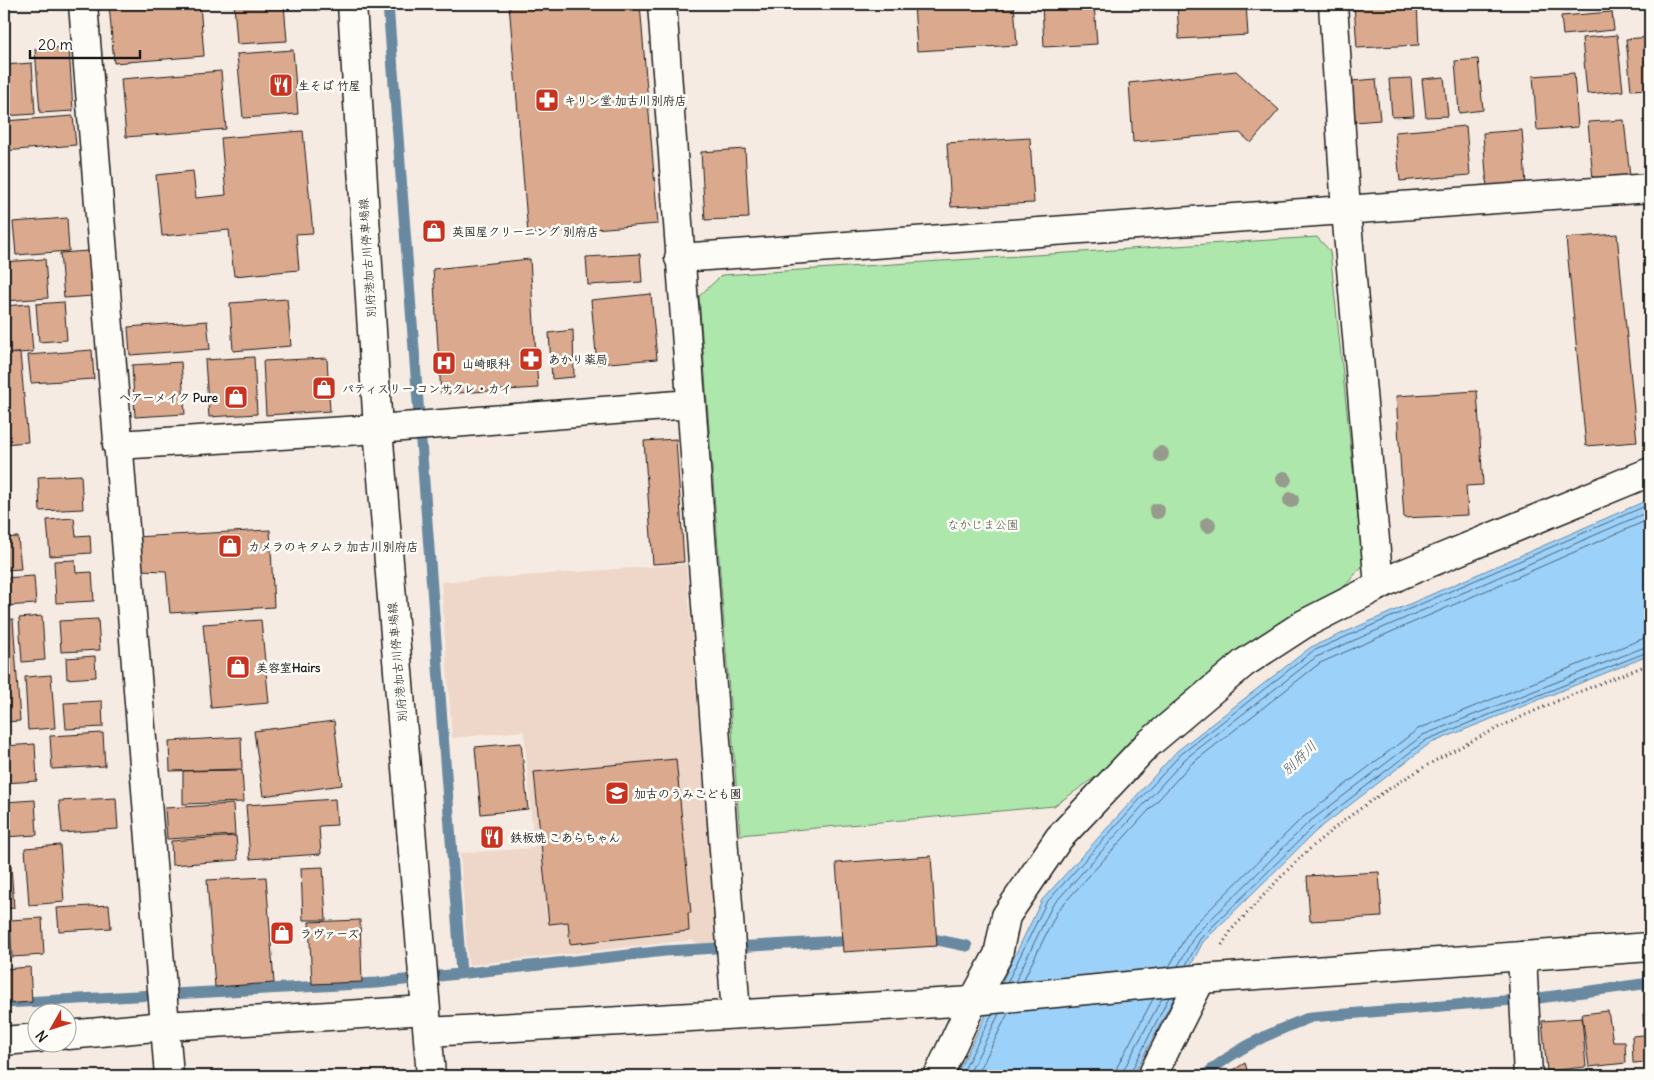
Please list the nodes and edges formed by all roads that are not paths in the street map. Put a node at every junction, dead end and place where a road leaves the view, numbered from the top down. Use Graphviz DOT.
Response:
graph roads {
  1 [pos="82,4"];
  2 [pos="352,4"];
  3 [pos="662,4"];
  4 [pos="1333,4"];
  5 [pos="1650,188"];
  6 [pos="1346,211"];
  7 [pos="680,258"];
  8 [pos="690,404"];
  9 [pos="378,430"];
  10 [pos="117,445"];
  11 [pos="1650,472"];
  12 [pos="1379,586"];
  13 [pos="1650,947"];
  14 [pos="1522,956"];
  15 [pos="1200,979"];
  16 [pos="973,1001"];
  17 [pos="736,1014"];
  18 [pos="426,1015"];
  19 [pos="165,1023"];
  20 [pos="78,1034"];
  21 [pos="28,1039"];
  22 [pos="4,1041"];
  23 [pos="169,1076"];
  24 [pos="431,1076"];
  25 [pos="938,1076"];
  26 [pos="1152,1076"];
  27 [pos="1528,1076"];
  1 -- 10 [label="street"];
  2 -- 9 [label="street, 別府港加古川停車場線"];
  3 -- 7 [label="street"];
  4 -- 6 [label="street"];
  5 -- 6 [label="street"];
  6 -- 7 [label="street"];
  6 -- 12 [label="street"];
  7 -- 8 [label="street"];
  8 -- 9 [label="street"];
  8 -- 17 [label="street"];
  9 -- 10 [label="street"];
  9 -- 18 [label="street, 別府港加古川停車場線"];
  10 -- 19 [label="street"];
  11 -- 12 [label="street"];
  12 -- 16 [label="street"];
  13 -- 14 [label="street"];
  14 -- 15 [label="street"];
  14 -- 27 [label="street"];
  15 -- 16 [label="street"];
  15 -- 26 [label="street"];
  16 -- 17 [label="street"];
  16 -- 25 [label="street"];
  17 -- 18 [label="street"];
  18 -- 19 [label="street"];
  18 -- 24 [label="street, 別府港加古川停車場線"];
  19 -- 20 [label="street"];
  19 -- 23 [label="street"];
  21 -- 22 [label="street"];
}
